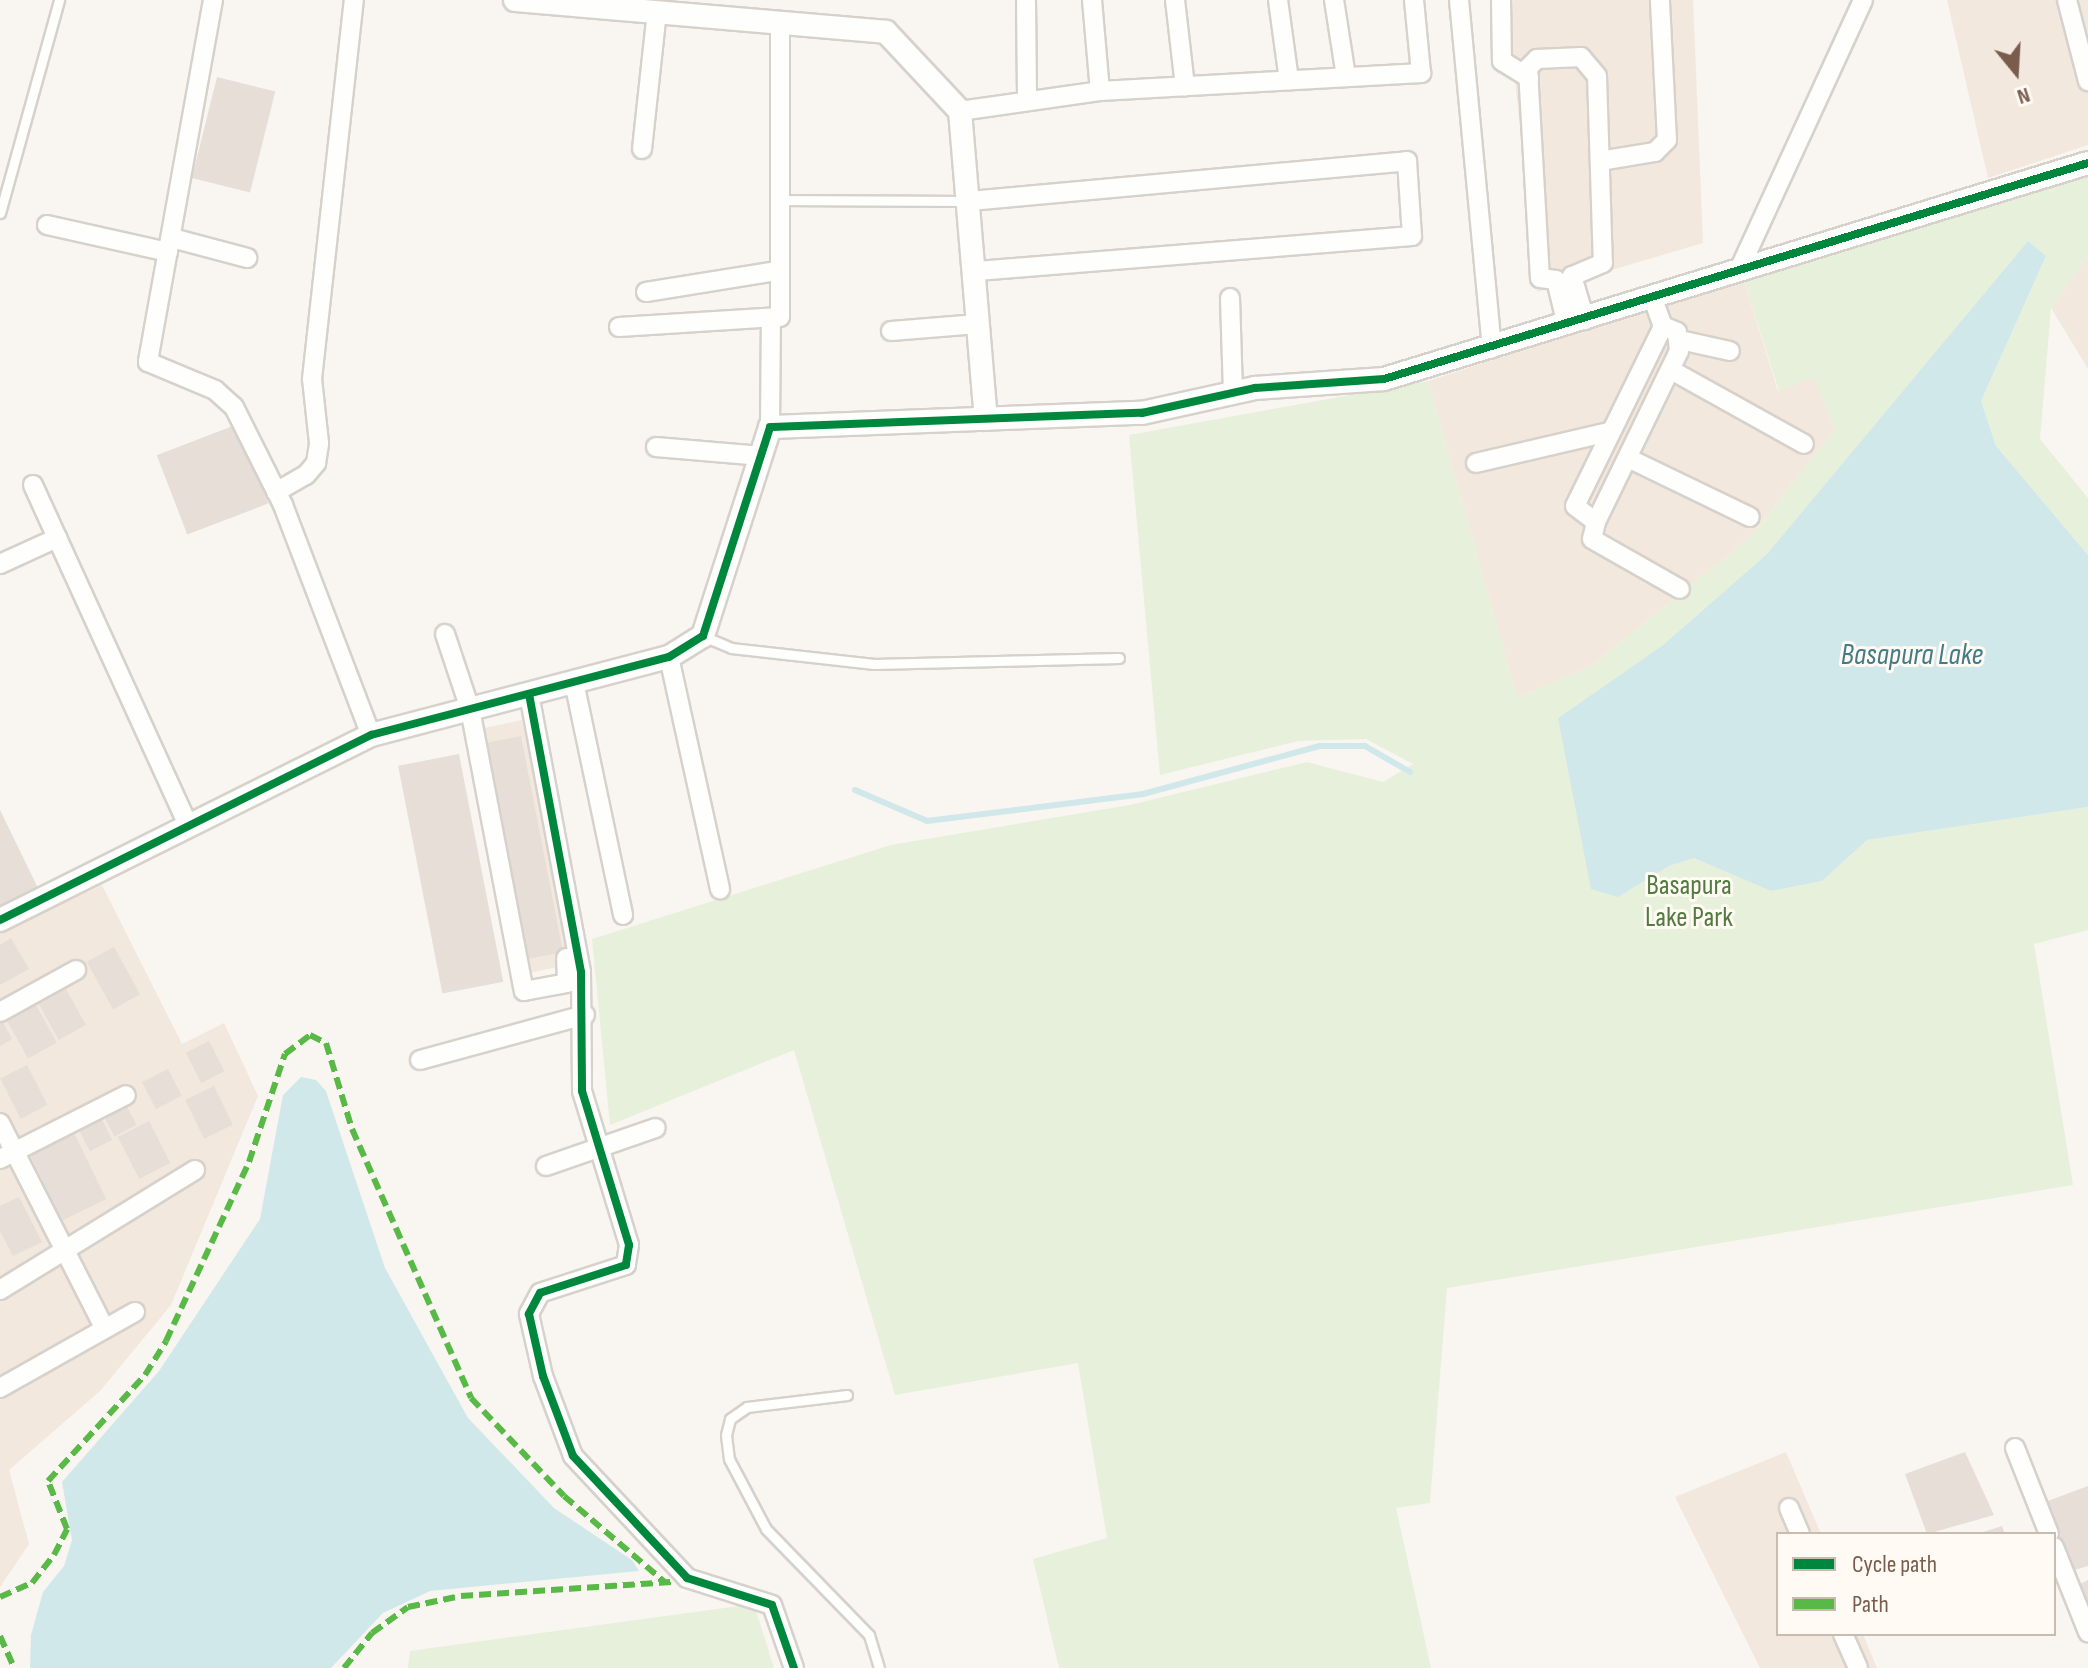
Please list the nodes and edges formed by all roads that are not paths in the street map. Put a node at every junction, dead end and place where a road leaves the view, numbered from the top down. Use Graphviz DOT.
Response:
graph roads {
  1 [pos="59,0"];
  2 [pos="213,0"];
  3 [pos="354,0"];
  4 [pos="515,0"];
  5 [pos="1026,0"];
  6 [pos="1092,0"];
  7 [pos="1175,0"];
  8 [pos="1278,0"];
  9 [pos="1334,0"];
  10 [pos="1414,0"];
  11 [pos="1459,0"];
  12 [pos="1501,0"];
  13 [pos="1660,0"];
  14 [pos="1863,0"];
  15 [pos="2067,0"];
  16 [pos="565,2"];
  17 [pos="697,8"];
  18 [pos="657,12"];
  19 [pos="780,23"];
  20 [pos="1346,77"];
  21 [pos="1529,78"];
  22 [pos="1289,80"];
  23 [pos="2088,81"];
  24 [pos="1185,86"];
  25 [pos="1100,91"];
  26 [pos="1027,100"];
  27 [pos="960,111"];
  28 [pos="642,149"];
  29 [pos="1600,161"];
  30 [pos="2088,163"];
  31 [pos="777,200"];
  32 [pos="970,201"];
  33 [pos="0,213"];
  34 [pos="47,225"];
  35 [pos="170,245"];
  36 [pos="247,258"];
  37 [pos="777,271"];
  38 [pos="973,271"];
  39 [pos="1738,272"];
  40 [pos="1564,278"];
  41 [pos="646,292"];
  42 [pos="1230,298"];
  43 [pos="1653,299"];
  44 [pos="771,320"];
  45 [pos="1576,323"];
  46 [pos="978,324"];
  47 [pos="1663,326"];
  48 [pos="619,327"];
  49 [pos="891,331"];
  50 [pos="1680,340"];
  51 [pos="1492,348"];
  52 [pos="1730,351"];
  53 [pos="1671,370"];
  54 [pos="1233,393"];
  55 [pos="986,419"];
  56 [pos="770,427"];
  57 [pos="1608,432"];
  58 [pos="1804,444"];
  59 [pos="656,447"];
  60 [pos="762,456"];
  61 [pos="1630,459"];
  62 [pos="1476,463"];
  63 [pos="33,485"];
  64 [pos="276,492"];
  65 [pos="1750,517"];
  66 [pos="1596,522"];
  67 [pos="57,538"];
  68 [pos="0,564"];
  69 [pos="1680,589"];
  70 [pos="445,634"];
  71 [pos="703,636"];
  72 [pos="669,657"];
  73 [pos="1119,658"];
  74 [pos="574,682"];
  75 [pos="523,695"];
  76 [pos="470,709"];
  77 [pos="371,735"];
  78 [pos="187,823"];
  79 [pos="720,889"];
  80 [pos="623,915"];
  81 [pos="0,920"];
  82 [pos="76,970"];
  83 [pos="0,1012"];
  84 [pos="585,1015"];
  85 [pos="420,1060"];
  86 [pos="126,1095"];
  87 [pos="0,1123"];
  88 [pos="656,1128"];
  89 [pos="598,1147"];
  90 [pos="7,1155"];
  91 [pos="546,1166"];
  92 [pos="195,1170"];
  93 [pos="65,1251"];
  94 [pos="0,1290"];
  95 [pos="135,1312"];
  96 [pos="105,1329"];
  97 [pos="0,1388"];
  98 [pos="847,1395"];
  99 [pos="2015,1448"];
  100 [pos="1789,1508"];
  101 [pos="1799,1532"];
  102 [pos="2048,1532"];
  103 [pos="2056,1552"];
  104 [pos="2088,1632"];
  105 [pos="1844,1636"];
  106 [pos="794,1668"];
  107 [pos="879,1668"];
  108 [pos="1858,1668"];
  1 -- 33 [label="lane"];
  2 -- 35 [label="street"];
  3 -- 64 [label="street"];
  4 -- 16 [label="street"];
  5 -- 26 [label="street"];
  6 -- 25 [label="street"];
  7 -- 24 [label="street"];
  8 -- 22 [label="street"];
  9 -- 20 [label="street"];
  10 -- 20 [label="street"];
  11 -- 51 [label="street"];
  12 -- 21 [label="street"];
  13 -- 29 [label="street"];
  14 -- 39 [label="street"];
  15 -- 23 [label="street"];
  16 -- 18 [label="street"];
  17 -- 18 [label="street"];
  17 -- 19 [label="street"];
  18 -- 28 [label="street"];
  19 -- 27 [label="street"];
  19 -- 31 [label="street"];
  20 -- 22 [label="street"];
  21 -- 29 [label="street"];
  21 -- 40 [label="street"];
  22 -- 24 [label="street"];
  24 -- 25 [label="street"];
  25 -- 26 [label="street"];
  26 -- 27 [label="street"];
  27 -- 32 [label="street"];
  29 -- 40 [label="street"];
  30 -- 39 [label="street"];
  31 -- 32 [label="lane"];
  31 -- 37 [label="street"];
  32 -- 38 [label="street"];
  32 -- 38 [label="street"];
  34 -- 35 [label="street"];
  35 -- 36 [label="street"];
  35 -- 64 [label="street"];
  37 -- 41 [label="street"];
  37 -- 44 [label="street"];
  38 -- 46 [label="street"];
  39 -- 43 [label="street"];
  40 -- 45 [label="street"];
  42 -- 54 [label="street"];
  43 -- 45 [label="street"];
  43 -- 47 [label="street"];
  44 -- 48 [label="street"];
  44 -- 56 [label="street"];
  45 -- 51 [label="street"];
  46 -- 49 [label="street"];
  46 -- 55 [label="street"];
  47 -- 50 [label="street"];
  47 -- 57 [label="street"];
  50 -- 52 [label="street"];
  50 -- 53 [label="street"];
  51 -- 54 [label="street"];
  53 -- 58 [label="street"];
  53 -- 61 [label="street"];
  54 -- 55 [label="street"];
  55 -- 56 [label="street"];
  56 -- 60 [label="street"];
  57 -- 62 [label="street"];
  57 -- 66 [label="street"];
  59 -- 60 [label="street"];
  60 -- 71 [label="street"];
  61 -- 65 [label="street"];
  61 -- 66 [label="street"];
  63 -- 67 [label="street"];
  64 -- 77 [label="street"];
  66 -- 69 [label="street"];
  67 -- 68 [label="street"];
  67 -- 78 [label="street"];
  70 -- 76 [label="street"];
  71 -- 72 [label="street"];
  71 -- 73 [label="lane"];
  72 -- 74 [label="street"];
  72 -- 79 [label="street"];
  74 -- 75 [label="street"];
  74 -- 80 [label="street"];
  75 -- 76 [label="street"];
  75 -- 76 [label="street"];
  75 -- 84 [label="street"];
  76 -- 77 [label="street"];
  77 -- 78 [label="street"];
  78 -- 81 [label="street"];
  82 -- 83 [label="street"];
  84 -- 85 [label="street"];
  84 -- 89 [label="street"];
  86 -- 90 [label="street"];
  87 -- 90 [label="street"];
  88 -- 89 [label="street"];
  89 -- 91 [label="street"];
  89 -- 106 [label="street"];
  90 -- 93 [label="street"];
  92 -- 93 [label="street"];
  93 -- 94 [label="street"];
  93 -- 96 [label="street"];
  95 -- 96 [label="street"];
  96 -- 97 [label="street"];
  98 -- 107 [label="lane"];
  99 -- 102 [label="street"];
  100 -- 101 [label="street"];
  103 -- 104 [label="street"];
  105 -- 108 [label="street"];
}
